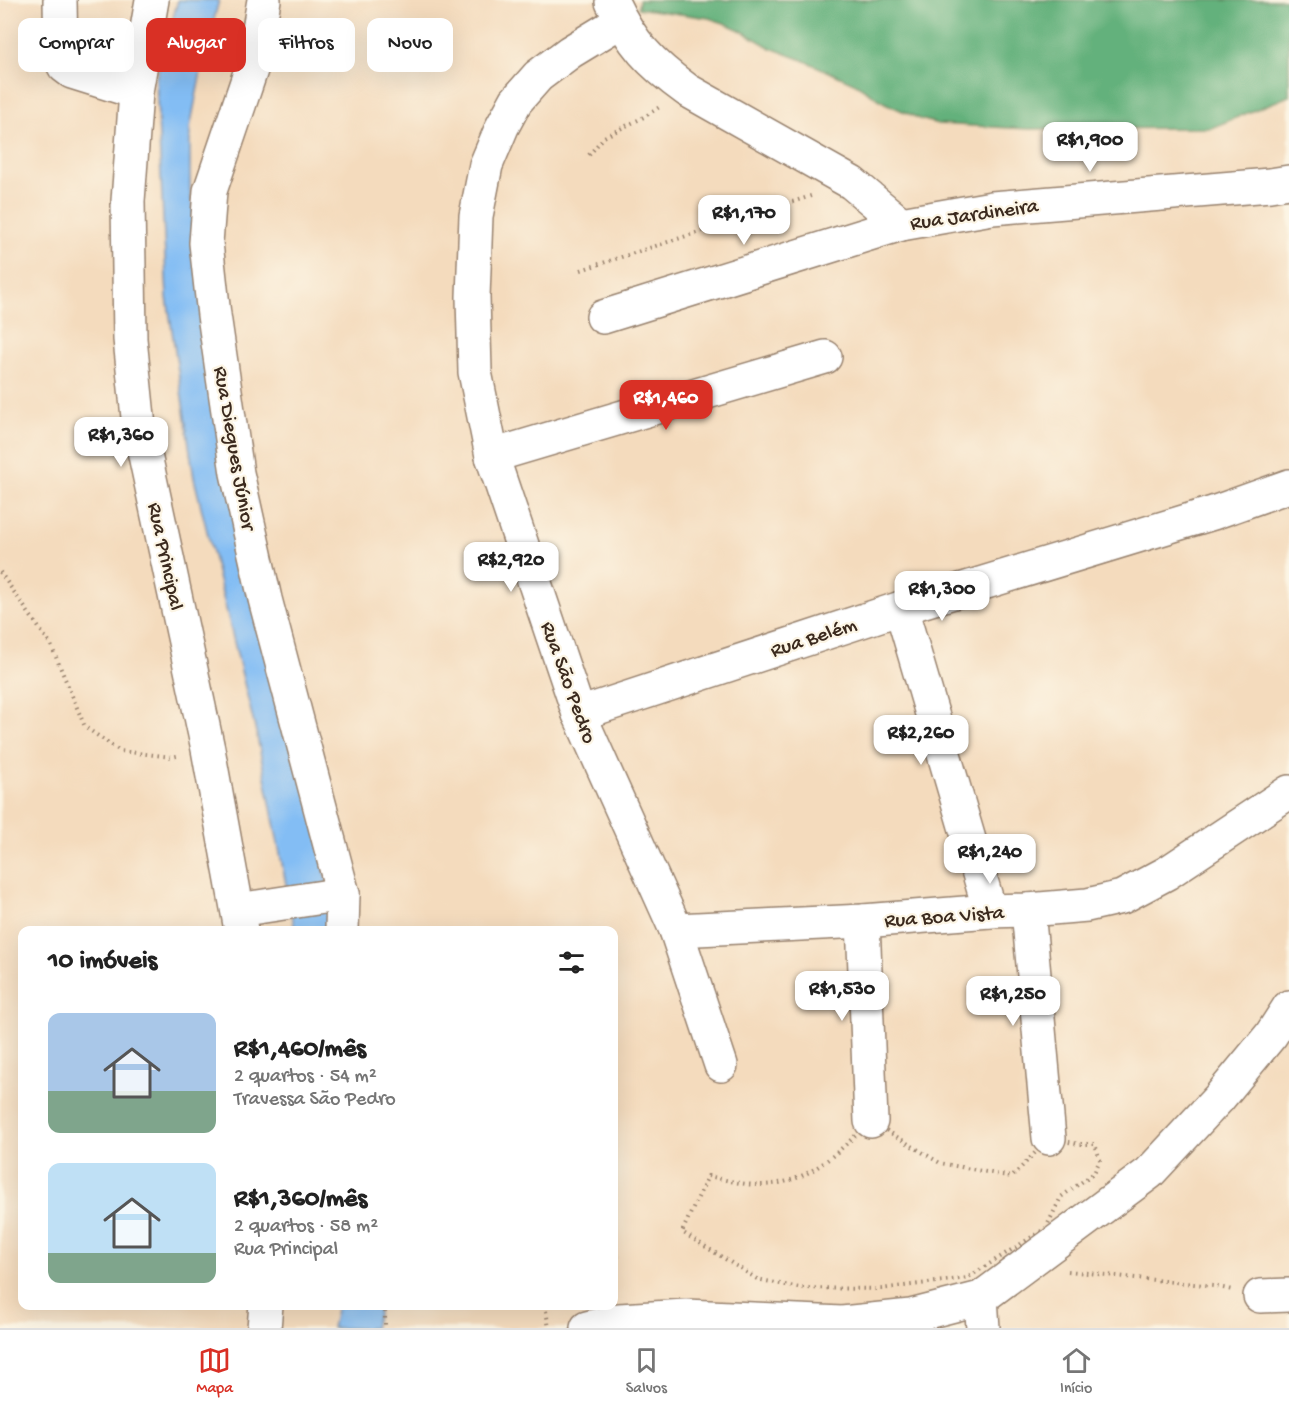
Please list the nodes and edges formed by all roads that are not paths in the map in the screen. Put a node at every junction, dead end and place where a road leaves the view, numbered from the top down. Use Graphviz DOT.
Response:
graph roads {
  1 [pos="60,0"];
  2 [pos="152,0"];
  3 [pos="264,0"];
  4 [pos="616,10"];
  5 [pos="136,92"];
  6 [pos="1289,182"];
  7 [pos="901,224"];
  8 [pos="603,317"];
  9 [pos="825,357"];
  10 [pos="492,456"];
  11 [pos="1289,486"];
  12 [pos="901,608"];
  13 [pos="579,714"];
  14 [pos="1289,792"];
  15 [pos="339,895"];
  16 [pos="990,910"];
  17 [pos="1028,910"];
  18 [pos="240,920"];
  19 [pos="863,921"];
  20 [pos="342,926"];
  21 [pos="676,930"];
  22 [pos="1289,1007"];
  23 [pos="721,1065"];
  24 [pos="871,1121"];
  25 [pos="1049,1138"];
  26 [pos="266,1310"];
  27 [pos="982,1313"];
  28 [pos="264,1328"];
  29 [pos="587,1328"];
  1 -- 5 [label="street"];
  2 -- 5 [label="street, Rua Principal"];
  3 -- 15 [label="street, Rua Diegues Júnior"];
  4 -- 7 [label="street, Rua Jardineira"];
  4 -- 10 [label="street, Rua São Pedro"];
  5 -- 18 [label="street, Rua Principal"];
  6 -- 7 [label="street, Rua Jardineira"];
  7 -- 8 [label="street"];
  9 -- 10 [label="street"];
  10 -- 13 [label="street, Rua São Pedro"];
  11 -- 12 [label="street, Rua Belém"];
  12 -- 13 [label="street, Rua Belém"];
  12 -- 16 [label="street"];
  13 -- 21 [label="street, Rua São Pedro"];
  14 -- 17 [label="street, Rua Boa Vista"];
  15 -- 18 [label="street"];
  15 -- 20 [label="street, Rua Diegues Júnior"];
  16 -- 17 [label="street, Rua Boa Vista"];
  16 -- 19 [label="street, Rua Boa Vista"];
  17 -- 25 [label="street"];
  19 -- 21 [label="street, Rua Boa Vista"];
  19 -- 24 [label="street"];
  21 -- 23 [label="street, Rua São Pedro"];
  22 -- 27 [label="street"];
  26 -- 28 [label="street"];
  27 -- 29 [label="street"];
}
